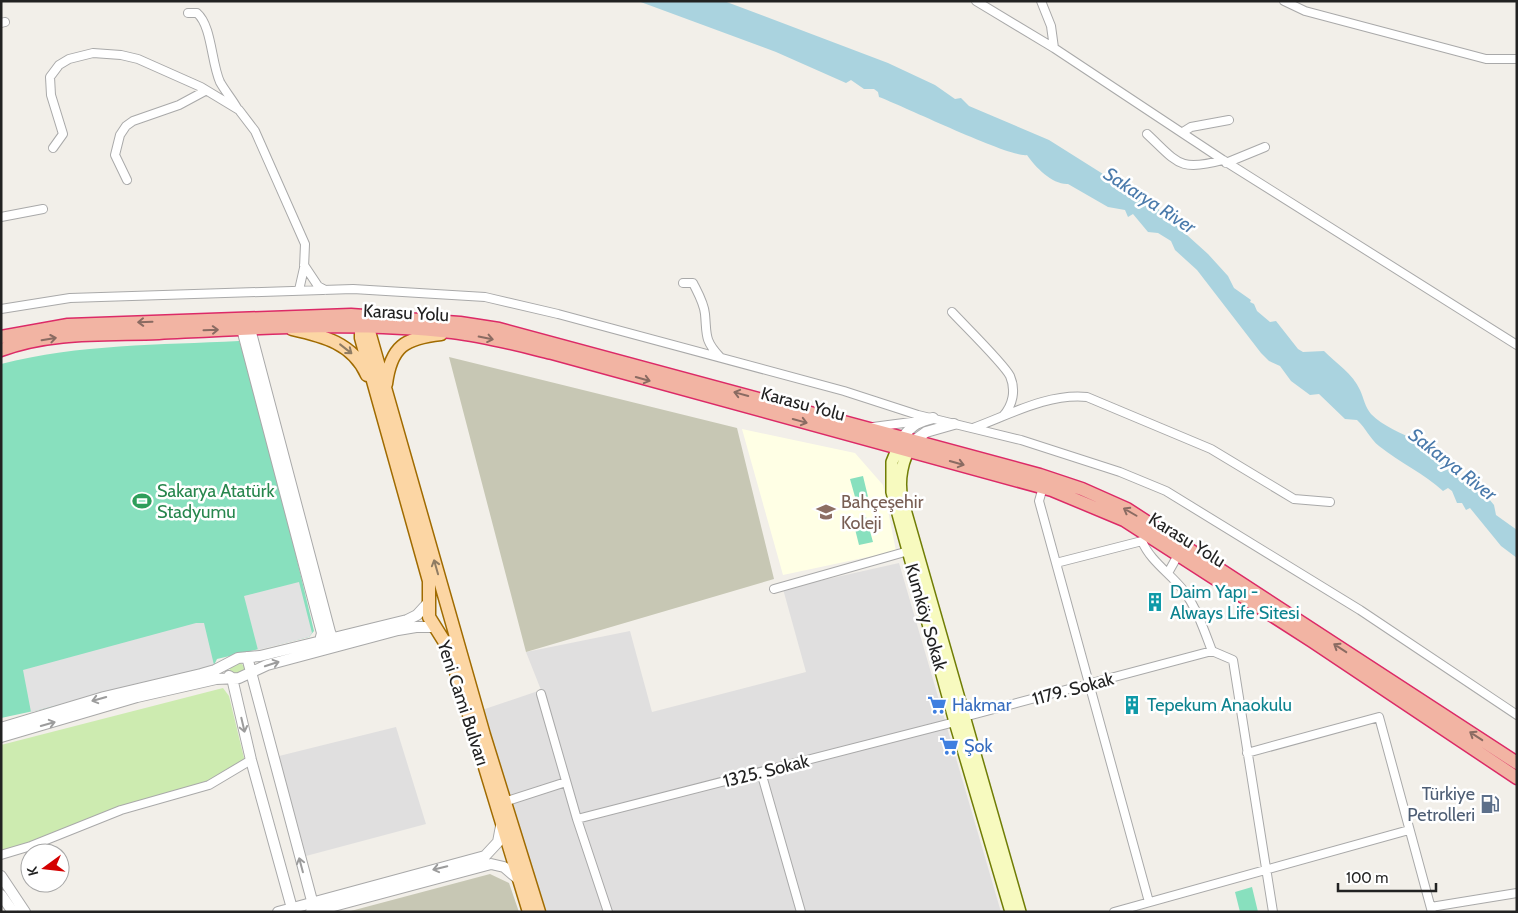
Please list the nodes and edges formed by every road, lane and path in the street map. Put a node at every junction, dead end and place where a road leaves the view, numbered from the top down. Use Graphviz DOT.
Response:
graph roads {
  1 [pos="976,1"];
  2 [pos="1041,1"];
  3 [pos="1284,1"];
  4 [pos="188,13"];
  5 [pos="1054,48"];
  6 [pos="1517,59"];
  7 [pos="205,91"];
  8 [pos="238,110"];
  9 [pos="1229,120"];
  10 [pos="1183,132"];
  11 [pos="1147,134"];
  12 [pos="1264,147"];
  13 [pos="53,148"];
  14 [pos="1225,162"];
  15 [pos="127,180"];
  16 [pos="43,209"];
  17 [pos="1,218"];
  18 [pos="304,265"];
  19 [pos="683,283"];
  20 [pos="299,290"];
  21 [pos="325,290"];
  22 [pos="1,309"];
  23 [pos="952,312"];
  24 [pos="367,324"];
  25 [pos="284,327"];
  26 [pos="246,329"];
  27 [pos="452,332"];
  28 [pos="1,337"];
  29 [pos="1517,345"];
  30 [pos="1,350"];
  31 [pos="722,359"];
  32 [pos="381,396"];
  33 [pos="934,418"];
  34 [pos="1002,418"];
  35 [pos="921,420"];
  36 [pos="954,424"];
  37 [pos="865,427"];
  38 [pos="973,428"];
  39 [pos="906,443"];
  40 [pos="1042,487"];
  41 [pos="1330,502"];
  42 [pos="1142,537"];
  43 [pos="912,550"];
  44 [pos="1178,554"];
  45 [pos="1056,562"];
  46 [pos="1168,573"];
  47 [pos="774,589"];
  48 [pos="428,603"];
  49 [pos="448,610"];
  50 [pos="434,627"];
  51 [pos="335,642"];
  52 [pos="321,646"];
  53 [pos="1212,651"];
  54 [pos="247,657"];
  55 [pos="225,664"];
  56 [pos="251,673"];
  57 [pos="232,678"];
  58 [pos="1090,684"];
  59 [pos="541,694"];
  60 [pos="1517,715"];
  61 [pos="959,720"];
  62 [pos="1,728"];
  63 [pos="1,737"];
  64 [pos="1247,753"];
  65 [pos="252,760"];
  66 [pos="1517,763"];
  67 [pos="761,772"];
  68 [pos="1517,778"];
  69 [pos="566,782"];
  70 [pos="504,802"];
  71 [pos="577,819"];
  72 [pos="501,825"];
  73 [pos="1409,830"];
  74 [pos="1,855"];
  75 [pos="1265,870"];
  76 [pos="1,876"];
  77 [pos="517,878"];
  78 [pos="1517,893"];
  79 [pos="1,895"];
  80 [pos="1149,902"];
  81 [pos="313,909"];
  82 [pos="1432,909"];
  83 [pos="292,910"];
  84 [pos="12,912"];
  85 [pos="25,912"];
  86 [pos="278,912"];
  87 [pos="529,912"];
  88 [pos="539,912"];
  89 [pos="608,912"];
  90 [pos="801,912"];
  91 [pos="1011,912"];
  92 [pos="1020,912"];
  93 [pos="1114,912"];
  94 [pos="1273,912"];
  1 -- 5 [label="street"];
  2 -- 5 [label="street"];
  3 -- 6 [label="street"];
  4 -- 8 [label="street"];
  5 -- 10 [label="street"];
  7 -- 8 [label="street"];
  7 -- 13 [label="street"];
  7 -- 15 [label="street"];
  8 -- 18 [label="street"];
  9 -- 10 [label="street"];
  10 -- 14 [label="street"];
  11 -- 14 [label="street"];
  12 -- 14 [label="street"];
  14 -- 29 [label="street"];
  16 -- 17 [label="street"];
  18 -- 20 [label="street"];
  18 -- 21 [label="street"];
  19 -- 31 [label="street"];
  20 -- 21 [label="street"];
  20 -- 22 [label="street"];
  21 -- 31 [label="street"];
  23 -- 34 [label="street"];
  24 -- 25 [label="highway, Karasu Yolu"];
  24 -- 27 [label="highway, Karasu Yolu"];
  24 -- 28 [label="highway, Karasu Yolu, one-way"];
  24 -- 32 [label="main road, Yeni Cami Bulvarı"];
  37 -- 24 [label="highway, one-way"];
  25 -- 26 [label="highway, Karasu Yolu"];
  25 -- 32 [label="main road, one-way"];
  30 -- 26 [label="highway, Karasu Yolu, one-way"];
  26 -- 51 [label="street"];
  26 -- 52 [label="street"];
  27 -- 32 [label="main road"];
  27 -- 39 [label="highway, Karasu Yolu, one-way"];
  31 -- 33 [label="street"];
  32 -- 48 [label="main road, Yeni Cami Bulvarı"];
  49 -- 32 [label="main road, Yeni Cami Bulvarı, one-way"];
  33 -- 35 [label="street"];
  33 -- 36 [label="street"];
  34 -- 38 [label="street"];
  34 -- 41 [label="street"];
  35 -- 37 [label="street"];
  35 -- 39 [label="street"];
  36 -- 38 [label="street"];
  36 -- 39 [label="street"];
  37 -- 39 [label="highway"];
  38 -- 60 [label="street"];
  39 -- 40 [label="highway, Karasu Yolu, one-way"];
  39 -- 43 [label="main road, Kumköy Sokak"];
  66 -- 39 [label="highway, one-way"];
  40 -- 42 [label="highway, Karasu Yolu"];
  40 -- 45 [label="street"];
  42 -- 44 [label="highway, Karasu Yolu"];
  42 -- 45 [label="street"];
  42 -- 46 [label="street"];
  43 -- 47 [label="street"];
  43 -- 61 [label="main road, Kumköy Sokak"];
  44 -- 46 [label="street"];
  44 -- 68 [label="highway, Karasu Yolu"];
  45 -- 58 [label="street"];
  46 -- 53 [label="street"];
  48 -- 49 [label="main road"];
  48 -- 50 [label="main road, Yeni Cami Bulvarı"];
  48 -- 51 [label="street"];
  49 -- 50 [label="main road"];
  49 -- 70 [label="main road, Yeni Cami Bulvarı"];
  50 -- 51 [label="street"];
  50 -- 72 [label="main road, Yeni Cami Bulvarı"];
  51 -- 52 [label="street"];
  52 -- 54 [label="street"];
  56 -- 52 [label="street, one-way"];
  53 -- 58 [label="street, 1179. Sokak"];
  53 -- 64 [label="street"];
  54 -- 55 [label="street"];
  54 -- 56 [label="street"];
  55 -- 57 [label="street"];
  55 -- 62 [label="street, one-way"];
  56 -- 57 [label="street"];
  81 -- 56 [label="street, one-way"];
  63 -- 57 [label="street, one-way"];
  57 -- 65 [label="street, one-way"];
  58 -- 61 [label="street, 1179. Sokak"];
  58 -- 80 [label="street"];
  59 -- 69 [label="street"];
  61 -- 67 [label="street, 1325. Sokak"];
  61 -- 91 [label="main road, Kumköy Sokak"];
  61 -- 92 [label="main road, Kumköy Sokak"];
  64 -- 73 [label="street"];
  64 -- 75 [label="street"];
  65 -- 74 [label="street"];
  65 -- 83 [label="street"];
  67 -- 71 [label="street, 1325. Sokak"];
  67 -- 90 [label="street"];
  69 -- 70 [label="street"];
  69 -- 71 [label="street"];
  70 -- 88 [label="main road, Yeni Cami Bulvarı"];
  71 -- 89 [label="street"];
  72 -- 77 [label="main road, Yeni Cami Bulvarı"];
  72 -- 81 [label="street, one-way"];
  73 -- 75 [label="street"];
  73 -- 82 [label="street"];
  75 -- 80 [label="street"];
  75 -- 94 [label="street"];
  76 -- 85 [label="street"];
  77 -- 81 [label="street"];
  77 -- 87 [label="main road, Yeni Cami Bulvarı"];
  78 -- 82 [label="street"];
  79 -- 84 [label="street"];
  80 -- 93 [label="street"];
  81 -- 83 [label="street"];
  83 -- 86 [label="street"];
}
